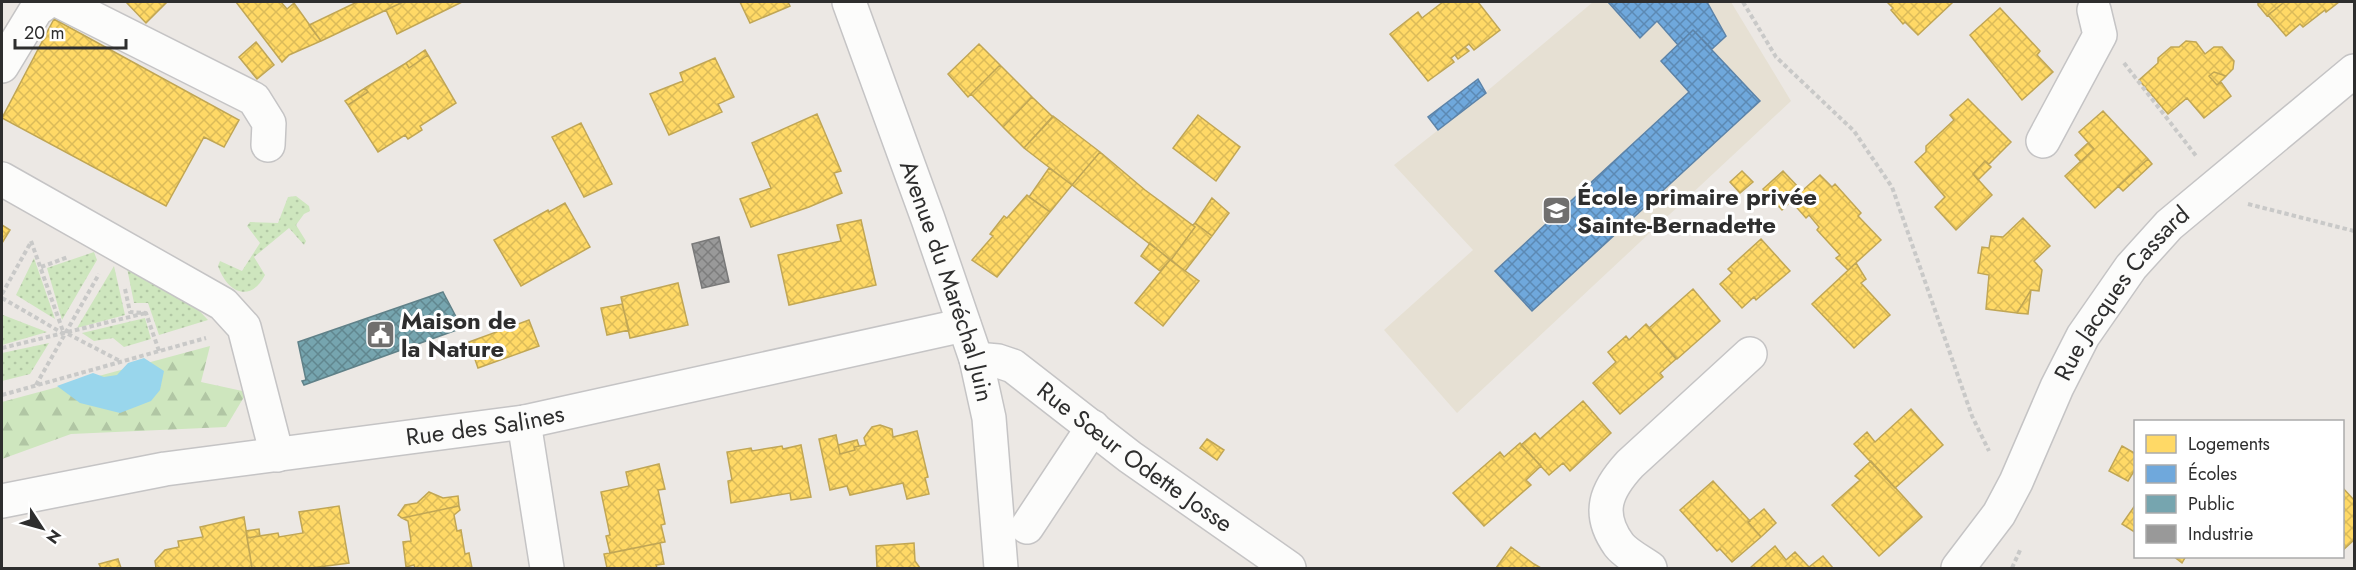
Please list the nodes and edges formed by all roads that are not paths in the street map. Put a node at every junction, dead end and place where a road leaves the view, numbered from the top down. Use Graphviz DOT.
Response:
graph roads {
  1 [pos="47,2"];
  2 [pos="62,2"];
  3 [pos="849,2"];
  4 [pos="2099,12"];
  5 [pos="2,66"];
  6 [pos="2355,71"];
  7 [pos="2043,141"];
  8 [pos="268,145"];
  9 [pos="2,179"];
  10 [pos="964,325"];
  11 [pos="1750,354"];
  12 [pos="976,359"];
  13 [pos="524,422"];
  14 [pos="1093,427"];
  15 [pos="277,455"];
  16 [pos="2,501"];
  17 [pos="1027,526"];
  18 [pos="547,568"];
  19 [pos="1002,568"];
  20 [pos="1289,568"];
  21 [pos="1650,568"];
  22 [pos="1958,568"];
  1 -- 5 [label="street"];
  2 -- 8 [label="street"];
  3 -- 10 [label="street, Avenue du Maréchal Juin"];
  4 -- 7 [label="street"];
  6 -- 22 [label="street, Rue Jacques Cassard"];
  9 -- 15 [label="street"];
  10 -- 12 [label="street, Avenue du Maréchal Juin"];
  10 -- 13 [label="street, Rue des Salines"];
  11 -- 21 [label="street"];
  12 -- 14 [label="street, Rue Sœur Odette Josse"];
  12 -- 19 [label="street, Avenue du Maréchal Juin"];
  13 -- 15 [label="street, Rue des Salines"];
  13 -- 18 [label="street"];
  14 -- 17 [label="street"];
  14 -- 20 [label="street, Rue Sœur Odette Josse"];
  15 -- 16 [label="street, Rue des Salines"];
}
